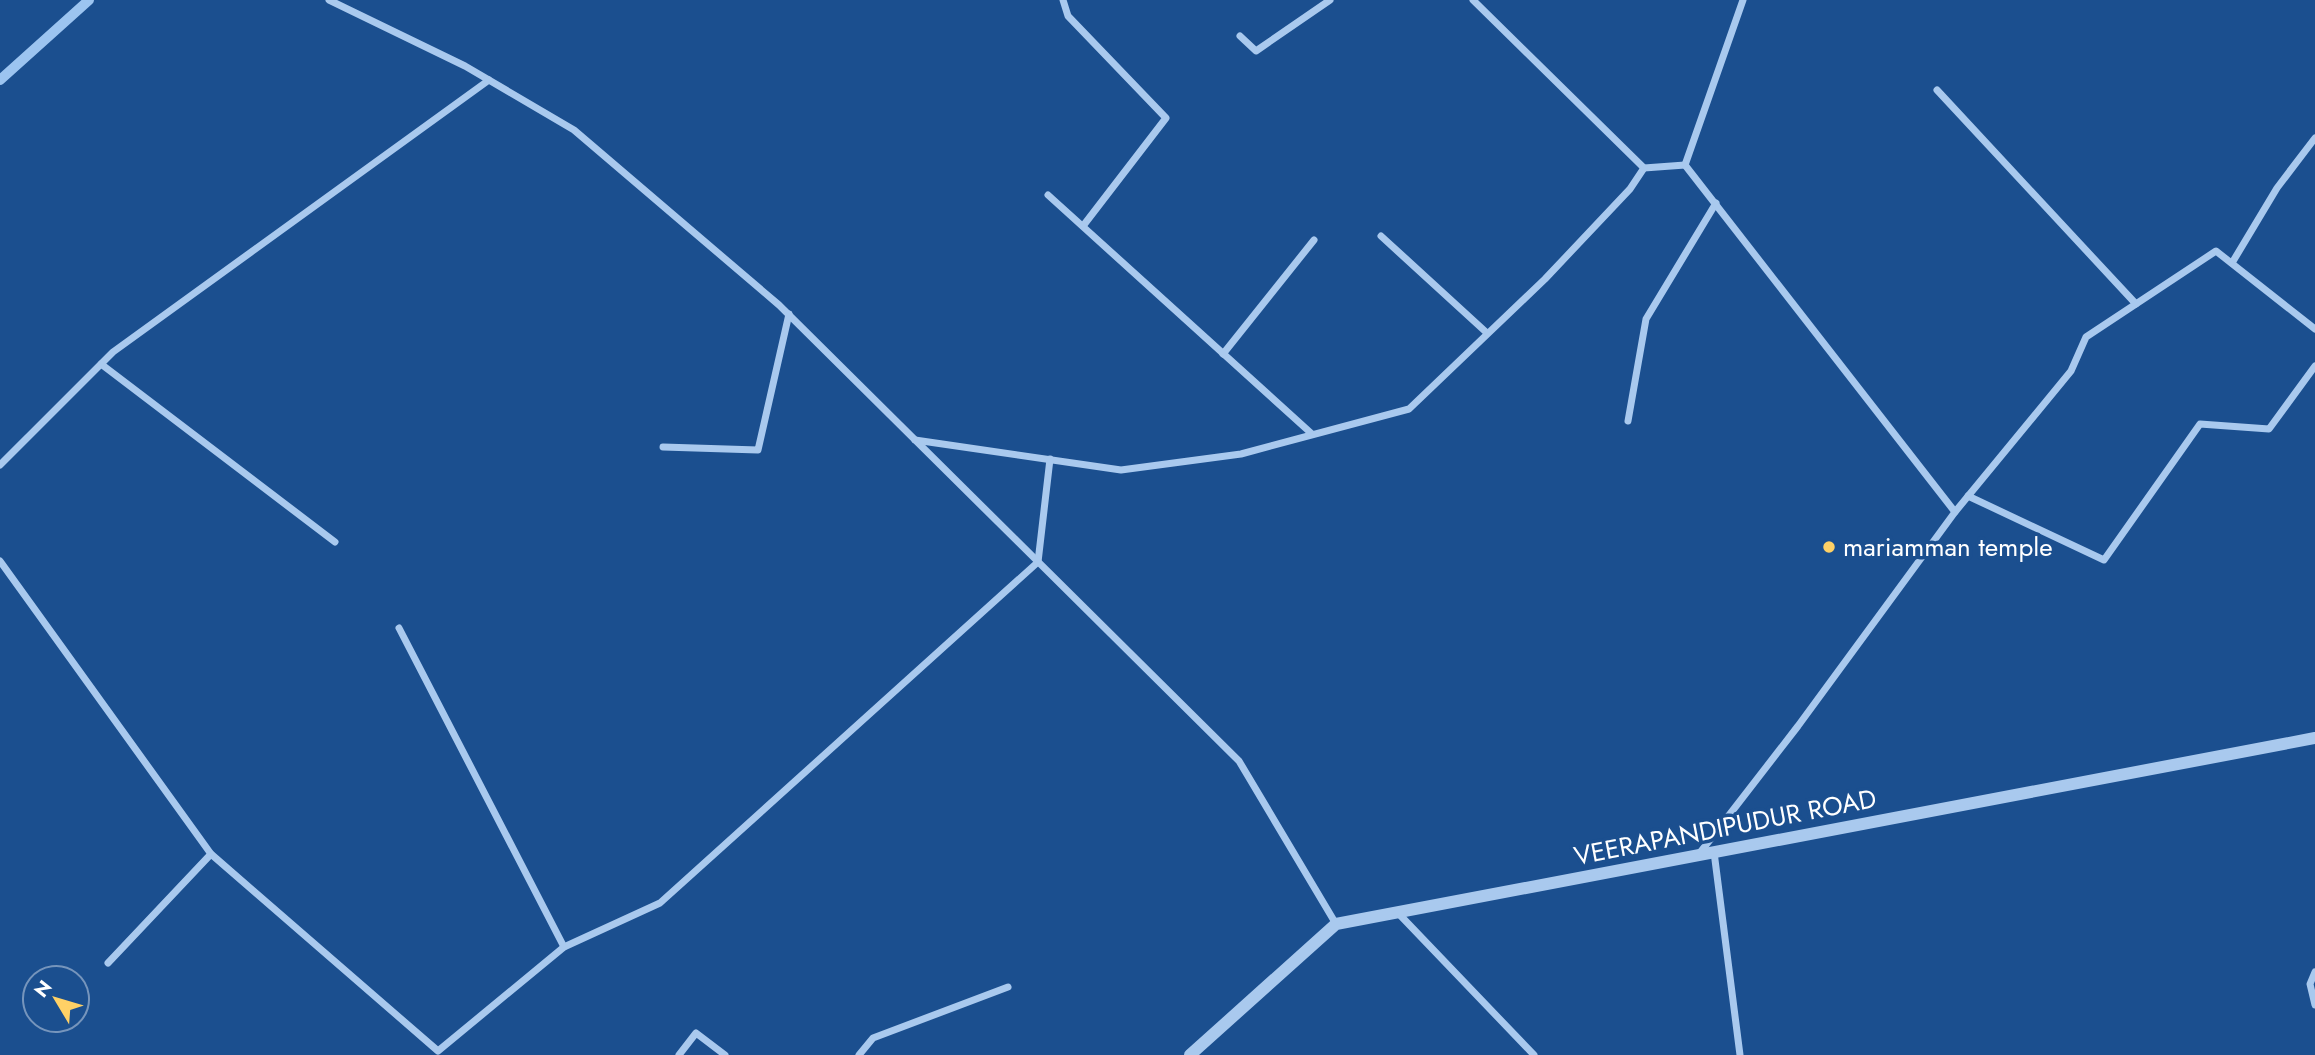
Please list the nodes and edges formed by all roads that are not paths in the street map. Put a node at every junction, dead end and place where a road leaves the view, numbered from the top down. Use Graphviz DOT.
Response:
graph roads {
  1 [pos="329,0"];
  2 [pos="1063,0"];
  3 [pos="1330,0"];
  4 [pos="1473,0"];
  5 [pos="1743,0"];
  6 [pos="1240,36"];
  7 [pos="489,80"];
  8 [pos="1937,90"];
  9 [pos="2315,138"];
  10 [pos="1685,165"];
  11 [pos="1644,168"];
  12 [pos="1048,194"];
  13 [pos="1716,203"];
  14 [pos="1083,226"];
  15 [pos="1381,236"];
  16 [pos="1314,240"];
  17 [pos="2232,263"];
  18 [pos="2136,304"];
  19 [pos="789,314"];
  20 [pos="2315,329"];
  21 [pos="1487,333"];
  22 [pos="1223,354"];
  23 [pos="101,364"];
  24 [pos="2315,366"];
  25 [pos="1628,421"];
  26 [pos="1312,435"];
  27 [pos="915,440"];
  28 [pos="663,447"];
  29 [pos="1049,459"];
  30 [pos="0,465"];
  31 [pos="1968,496"];
  32 [pos="1955,512"];
  33 [pos="335,542"];
  34 [pos="0,561"];
  35 [pos="1038,562"];
  36 [pos="399,628"];
  37 [pos="2315,738"];
  38 [pos="1714,852"];
  39 [pos="211,854"];
  40 [pos="1699,855"];
  41 [pos="1397,912"];
  42 [pos="1336,924"];
  43 [pos="564,947"];
  44 [pos="108,962"];
  45 [pos="2315,972"];
  46 [pos="1007,987"];
  47 [pos="2315,1005"];
  48 [pos="679,1055"];
  49 [pos="725,1055"];
  50 [pos="859,1055"];
  51 [pos="1191,1055"];
  52 [pos="1534,1055"];
  53 [pos="1740,1055"];
  1 -- 7 [label="street"];
  2 -- 14 [label="street"];
  3 -- 6 [label="street"];
  4 -- 11 [label="street"];
  5 -- 10 [label="street"];
  7 -- 19 [label="street"];
  7 -- 23 [label="street"];
  8 -- 18 [label="street"];
  9 -- 17 [label="street"];
  10 -- 11 [label="street"];
  10 -- 13 [label="street"];
  11 -- 21 [label="street"];
  12 -- 14 [label="street"];
  13 -- 25 [label="street"];
  13 -- 32 [label="street"];
  14 -- 22 [label="street"];
  15 -- 21 [label="street"];
  16 -- 22 [label="street"];
  17 -- 18 [label="street"];
  17 -- 20 [label="street"];
  18 -- 31 [label="street"];
  19 -- 27 [label="street"];
  19 -- 28 [label="street"];
  21 -- 26 [label="street"];
  22 -- 26 [label="street"];
  23 -- 30 [label="street"];
  23 -- 33 [label="street"];
  24 -- 31 [label="street"];
  26 -- 29 [label="street"];
  27 -- 29 [label="street"];
  27 -- 35 [label="street"];
  29 -- 35 [label="street"];
  31 -- 32 [label="street"];
  32 -- 40 [label="street"];
  34 -- 39 [label="street"];
  35 -- 42 [label="street"];
  35 -- 43 [label="street"];
  36 -- 43 [label="street"];
  37 -- 38 [label="street, VEERAPANDIPUDUR ROAD"];
  38 -- 40 [label="street, VEERAPANDIPUDUR ROAD"];
  38 -- 53 [label="street"];
  39 -- 43 [label="street"];
  39 -- 44 [label="street"];
  40 -- 41 [label="street, VEERAPANDIPUDUR ROAD"];
  41 -- 42 [label="street, VEERAPANDIPUDUR ROAD"];
  41 -- 52 [label="street"];
  42 -- 51 [label="street"];
  45 -- 47 [label="street"];
  46 -- 50 [label="street"];
  48 -- 49 [label="street"];
}
